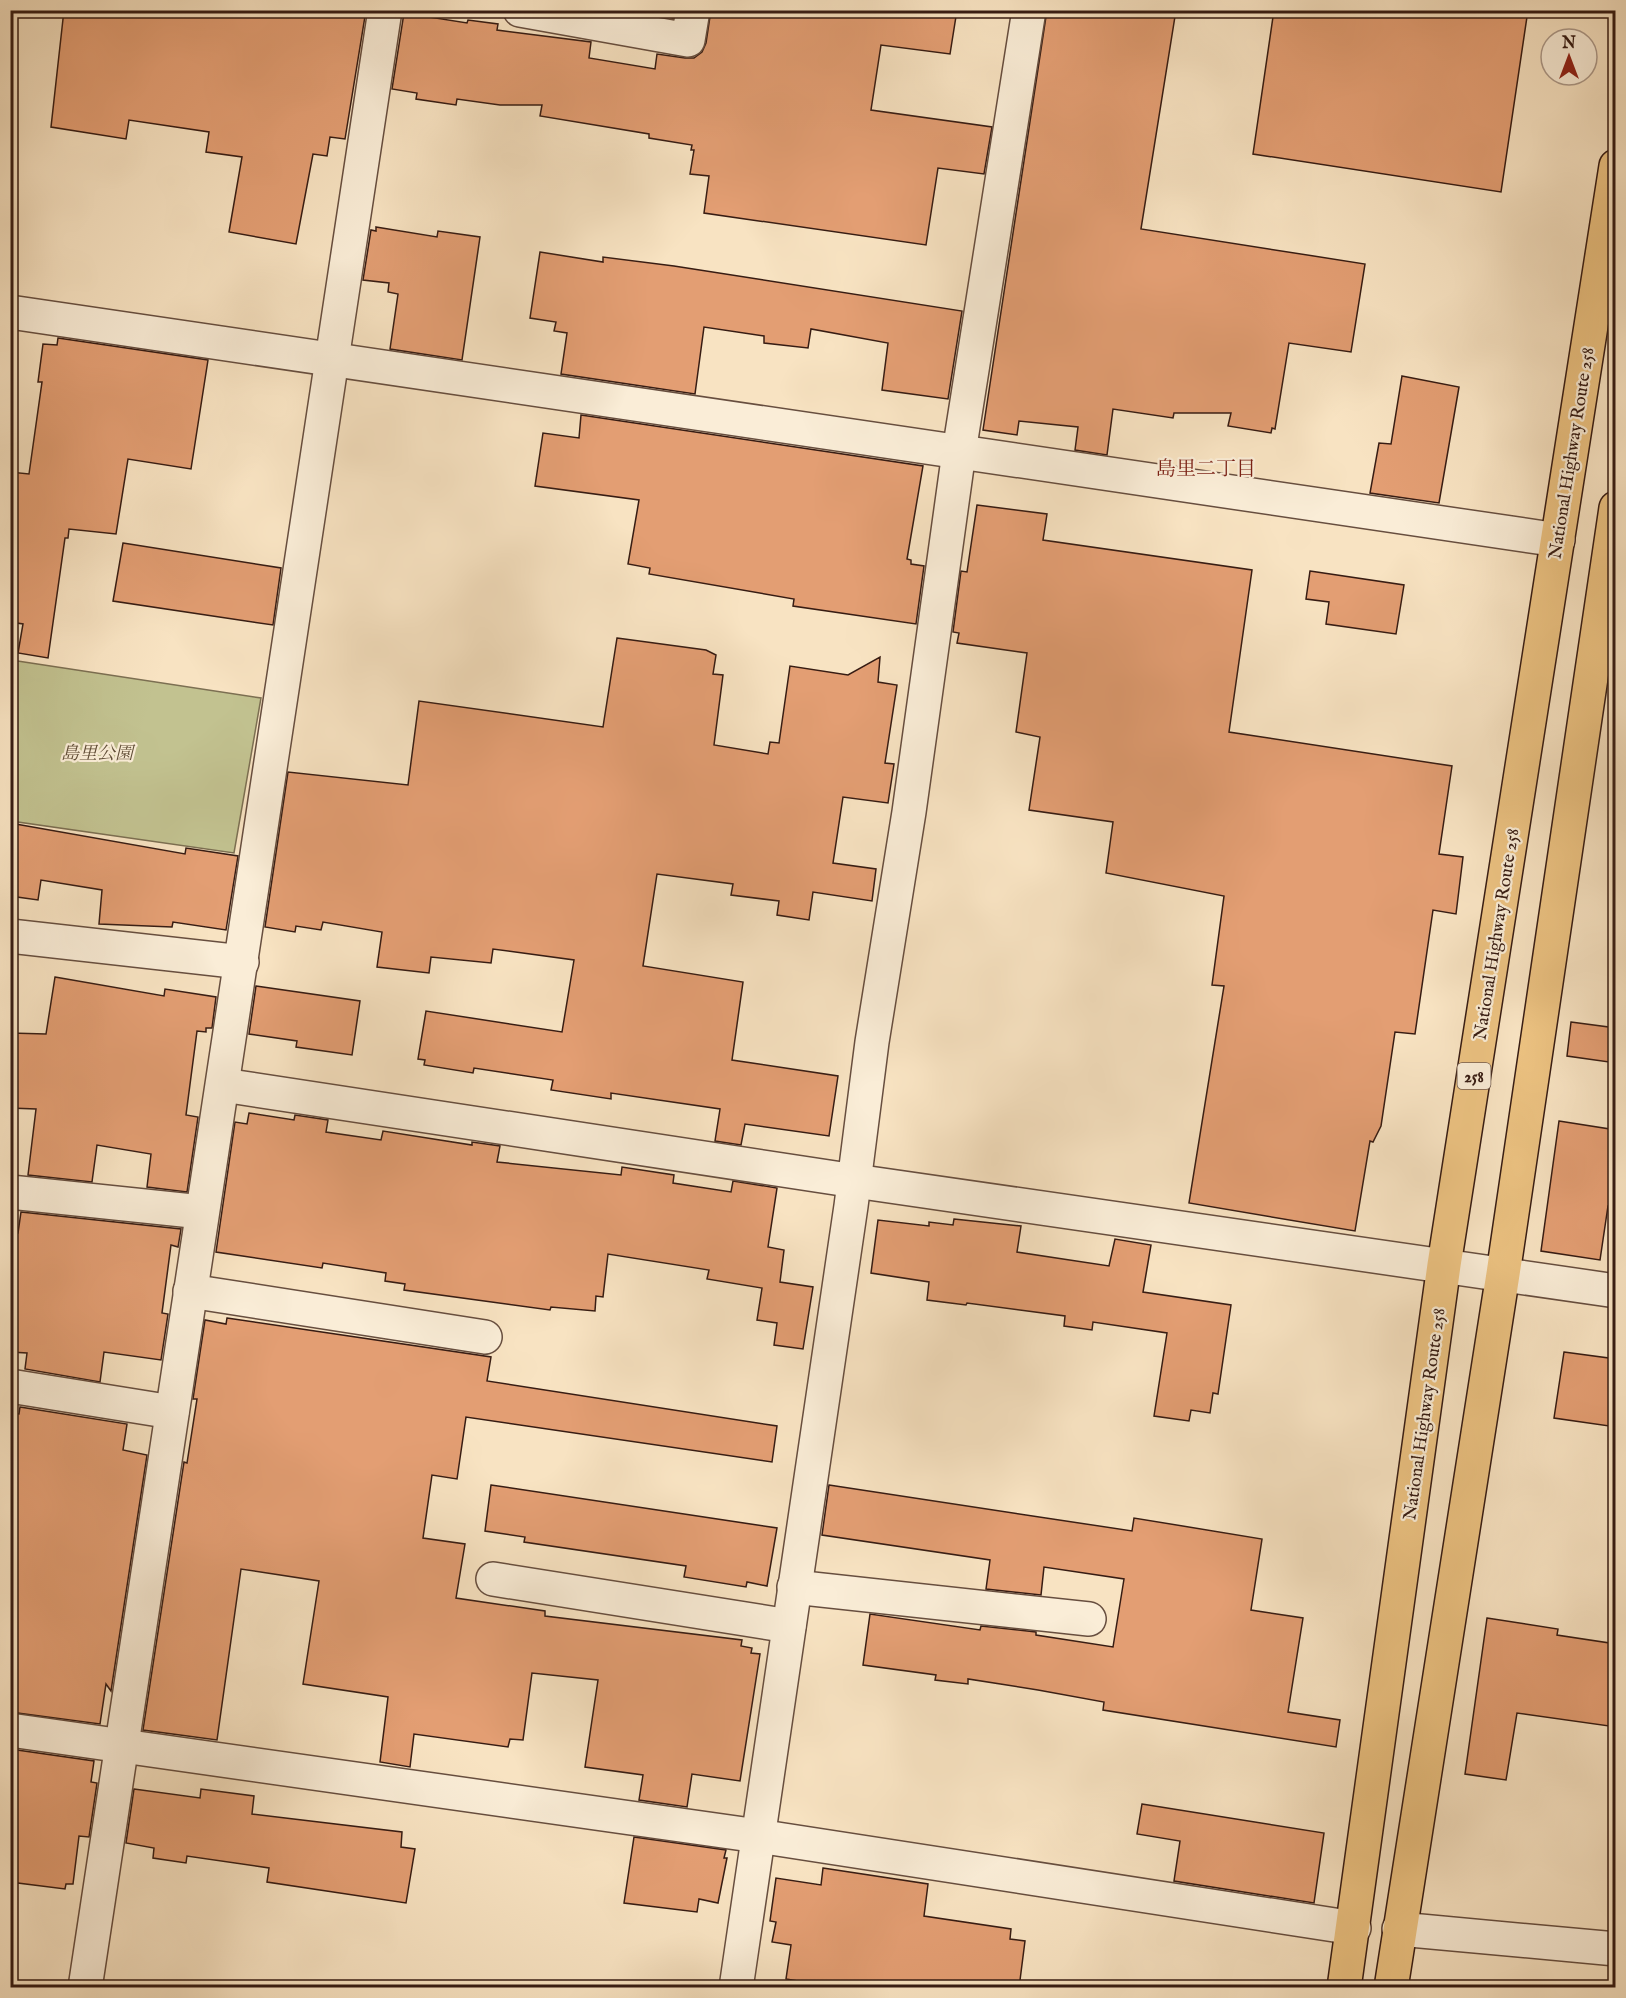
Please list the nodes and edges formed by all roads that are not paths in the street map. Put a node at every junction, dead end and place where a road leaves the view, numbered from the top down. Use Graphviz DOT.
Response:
graph roads {
  1 [pos="385,10"];
  2 [pos="520,10"];
  3 [pos="693,10"];
  4 [pos="1029,10"];
  5 [pos="1616,166"];
  6 [pos="10,312"];
  7 [pos="333,359"];
  8 [pos="959,452"];
  9 [pos="1616,508"];
  10 [pos="1558,540"];
  11 [pos="1613,549"];
  12 [pos="10,936"];
  13 [pos="242,962"];
  14 [pos="223,1085"];
  15 [pos="855,1181"];
  16 [pos="10,1192"];
  17 [pos="202,1212"];
  18 [pos="1444,1265"];
  19 [pos="1503,1274"];
  20 [pos="1616,1291"];
  21 [pos="190,1292"];
  22 [pos="485,1337"];
  23 [pos="10,1386"];
  24 [pos="172,1412"];
  25 [pos="493,1579"];
  26 [pos="794,1587"];
  27 [pos="1089,1619"];
  28 [pos="789,1626"];
  29 [pos="10,1730"];
  30 [pos="121,1748"];
  31 [pos="758,1836"];
  32 [pos="1354,1928"];
  33 [pos="1399,1929"];
  34 [pos="1616,1949"];
  35 [pos="85,1988"];
  36 [pos="736,1988"];
  37 [pos="1344,1988"];
  38 [pos="1390,1988"];
  1 -- 7 [label="street"];
  2 -- 3 [label="street"];
  4 -- 8 [label="street"];
  5 -- 10 [label="highway, National Highway Route 258 / 258"];
  6 -- 7 [label="street"];
  7 -- 8 [label="street"];
  7 -- 13 [label="street"];
  8 -- 10 [label="street"];
  8 -- 15 [label="street"];
  9 -- 11 [label="highway"];
  10 -- 18 [label="highway, National Highway Route 258 / 258"];
  11 -- 19 [label="highway"];
  12 -- 13 [label="street"];
  13 -- 14 [label="street"];
  14 -- 15 [label="street"];
  14 -- 17 [label="street"];
  15 -- 18 [label="street"];
  15 -- 26 [label="street"];
  16 -- 17 [label="street"];
  17 -- 21 [label="street"];
  18 -- 19 [label="street"];
  18 -- 32 [label="highway, National Highway Route 258 / 258"];
  19 -- 20 [label="street"];
  19 -- 33 [label="highway"];
  21 -- 22 [label="street"];
  21 -- 24 [label="street"];
  23 -- 24 [label="street"];
  24 -- 30 [label="street"];
  25 -- 28 [label="street"];
  26 -- 27 [label="street"];
  26 -- 28 [label="street"];
  28 -- 31 [label="street"];
  29 -- 30 [label="street"];
  30 -- 31 [label="street"];
  30 -- 35 [label="street"];
  31 -- 32 [label="street"];
  31 -- 36 [label="street"];
  32 -- 37 [label="highway, National Highway Route 258 / 258"];
  33 -- 34 [label="street"];
  33 -- 38 [label="highway"];
}
